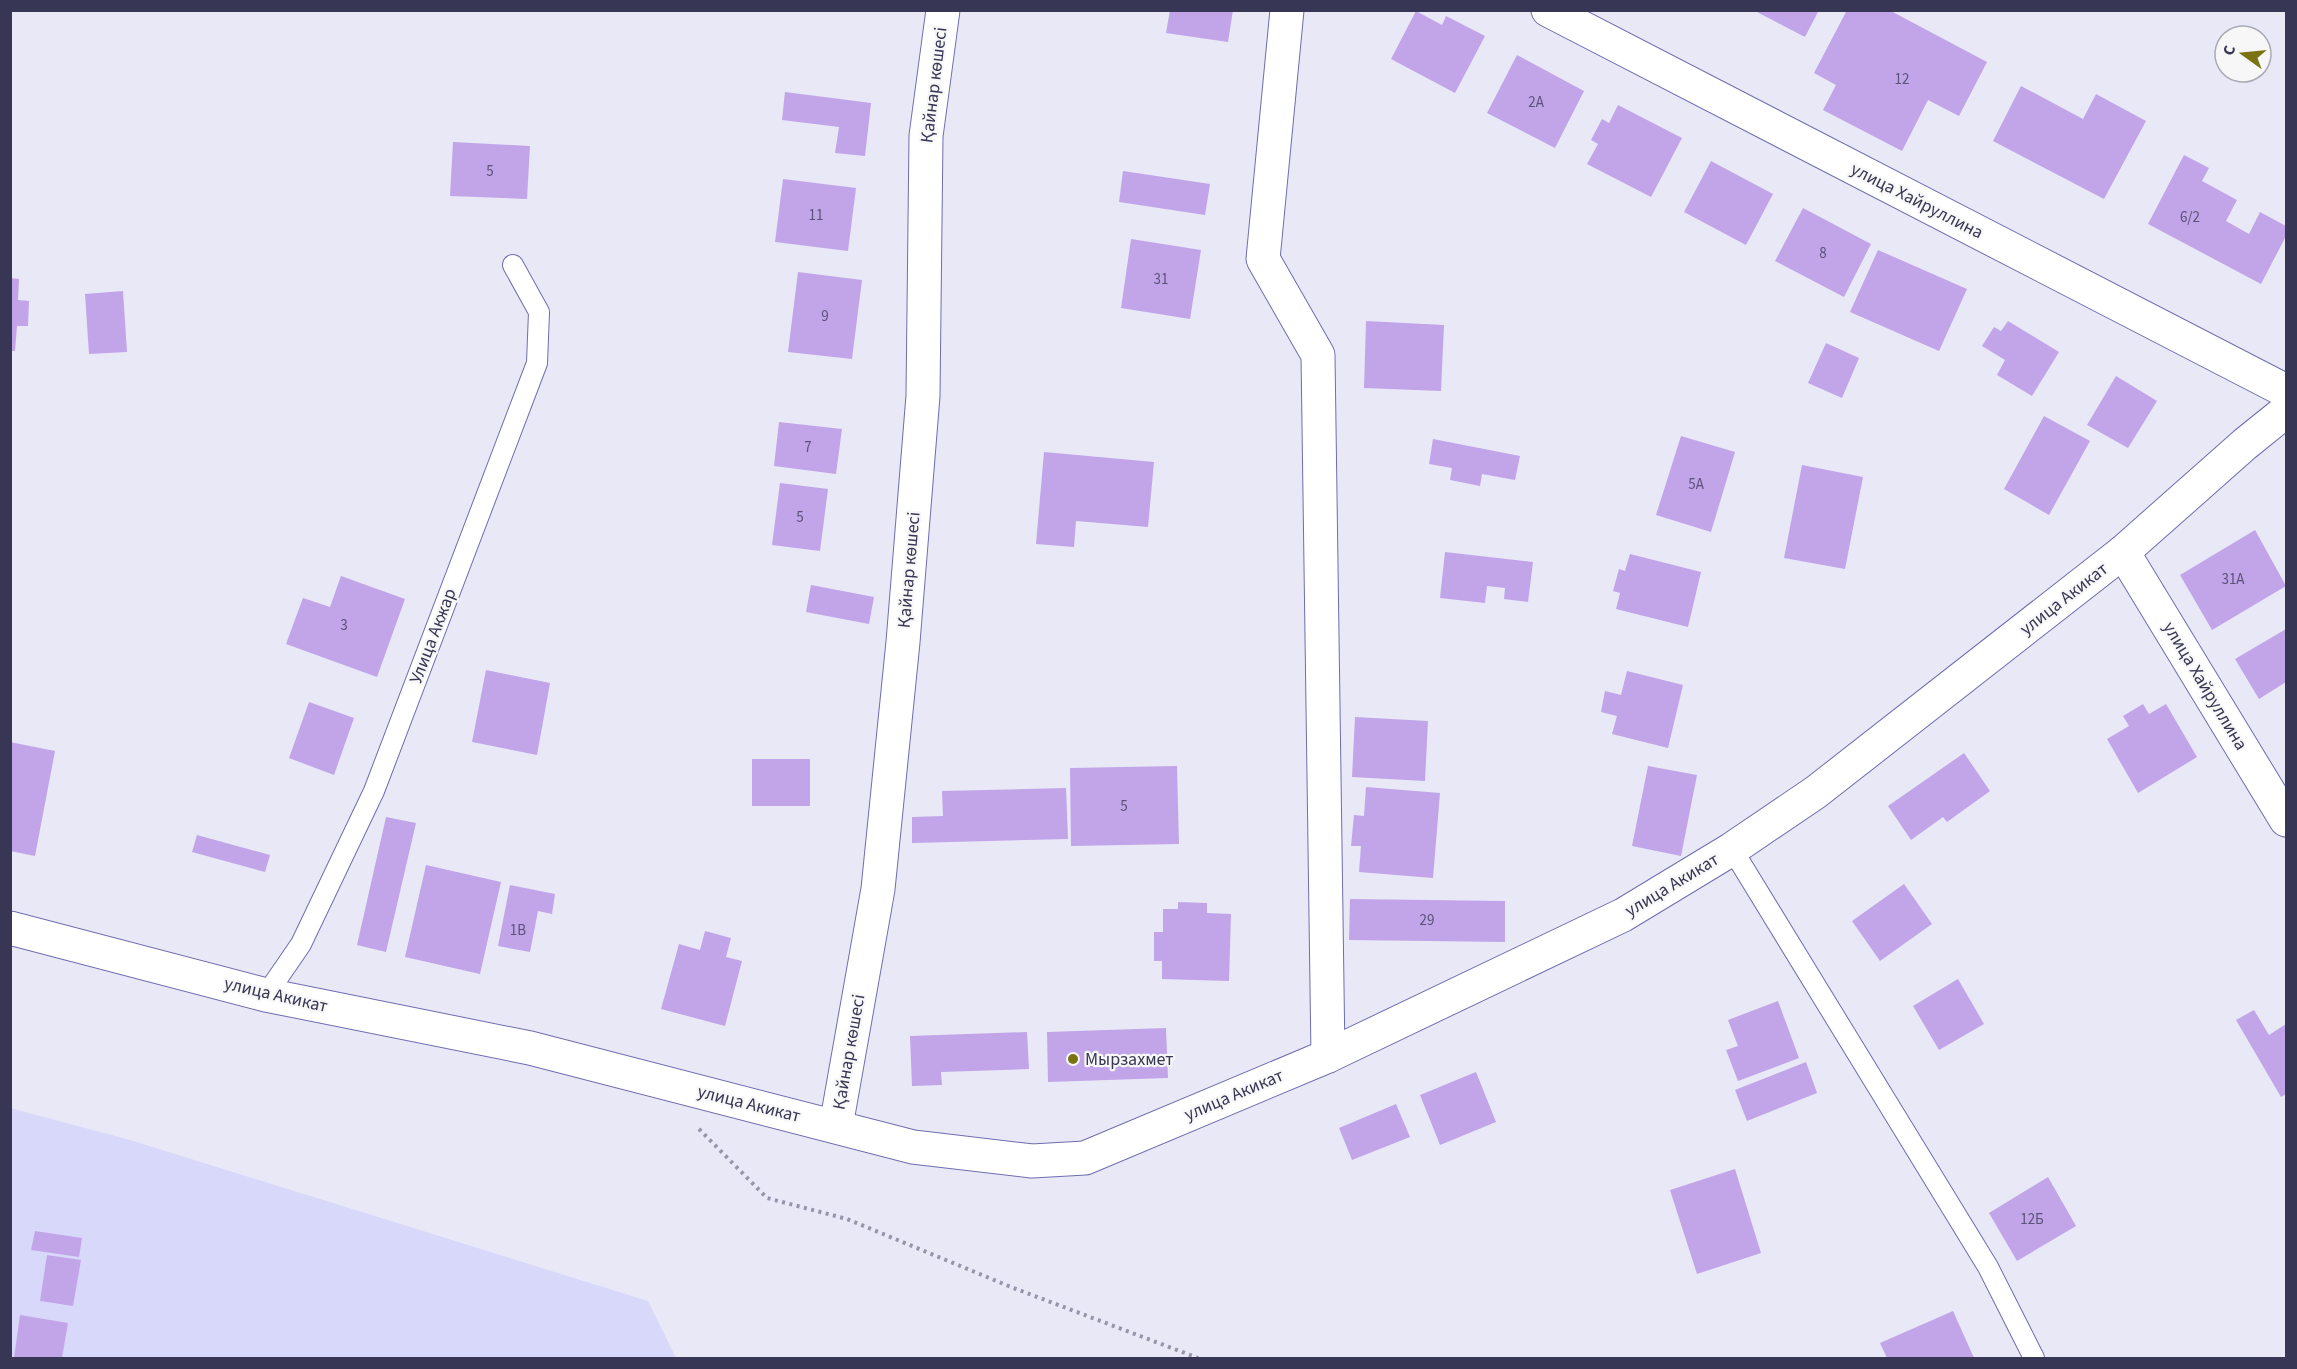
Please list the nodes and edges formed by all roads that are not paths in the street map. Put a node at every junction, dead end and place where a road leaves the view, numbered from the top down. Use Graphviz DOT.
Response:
graph roads {
  1 [pos="943,10"];
  2 [pos="1287,10"];
  3 [pos="1548,10"];
  4 [pos="513,265"];
  5 [pos="2286,391"];
  6 [pos="2286,411"];
  7 [pos="2124,552"];
  8 [pos="2286,820"];
  9 [pos="1732,849"];
  10 [pos="10,928"];
  11 [pos="266,994"];
  12 [pos="1328,1056"];
  13 [pos="836,1126"];
  14 [pos="2034,1359"];
  1 -- 13 [label="street, Қайнар көшесі"];
  2 -- 12 [label="street"];
  3 -- 5 [label="street, улица Хайруллина"];
  4 -- 11 [label="lane, Улица Акжар"];
  6 -- 7 [label="street, улица Акикат"];
  7 -- 8 [label="street, улица Хайруллина"];
  7 -- 9 [label="street, улица Акикат"];
  9 -- 12 [label="street, улица Акикат"];
  9 -- 14 [label="lane"];
  10 -- 11 [label="street, улица Акикат"];
  11 -- 13 [label="street, улица Акикат"];
  12 -- 13 [label="street, улица Акикат"];
}
